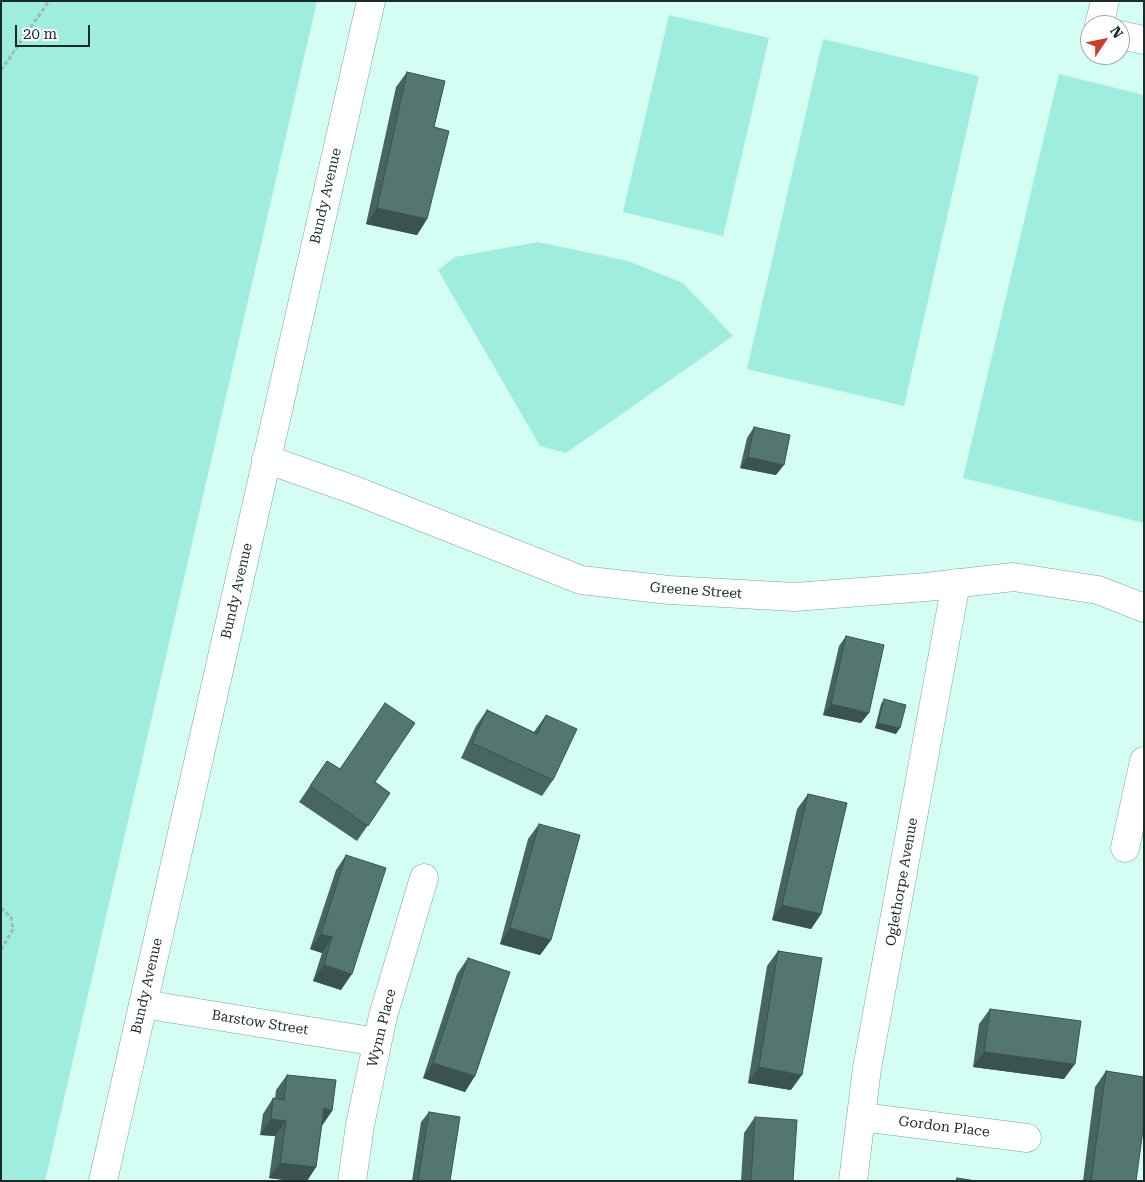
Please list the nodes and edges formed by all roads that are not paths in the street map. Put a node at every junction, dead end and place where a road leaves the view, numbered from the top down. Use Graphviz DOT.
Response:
graph roads {
  1 [pos="370,1"];
  2 [pos="1105,1"];
  3 [pos="1102,15"];
  4 [pos="1130,37"];
  5 [pos="1144,40"];
  6 [pos="266,459"];
  7 [pos="956,583"];
  8 [pos="1144,608"];
  9 [pos="1144,761"];
  10 [pos="1125,848"];
  11 [pos="424,878"];
  12 [pos="143,1004"];
  13 [pos="377,1042"];
  14 [pos="862,1117"];
  15 [pos="1027,1138"];
  16 [pos="103,1181"];
  17 [pos="352,1181"];
  18 [pos="853,1181"];
  1 -- 6 [label="street, Bundy Avenue"];
  2 -- 3 [label="street"];
  4 -- 5 [label="street"];
  6 -- 7 [label="street, Greene Street"];
  6 -- 12 [label="street, Bundy Avenue"];
  7 -- 8 [label="street, Greene Street"];
  7 -- 14 [label="street, Oglethorpe Avenue"];
  9 -- 10 [label="street"];
  11 -- 13 [label="street, Wynn Place"];
  12 -- 13 [label="street, Barstow Street"];
  12 -- 16 [label="street, Bundy Avenue"];
  13 -- 17 [label="street, Wynn Place"];
  14 -- 15 [label="street, Gordon Place"];
  14 -- 18 [label="street, Oglethorpe Avenue"];
}
